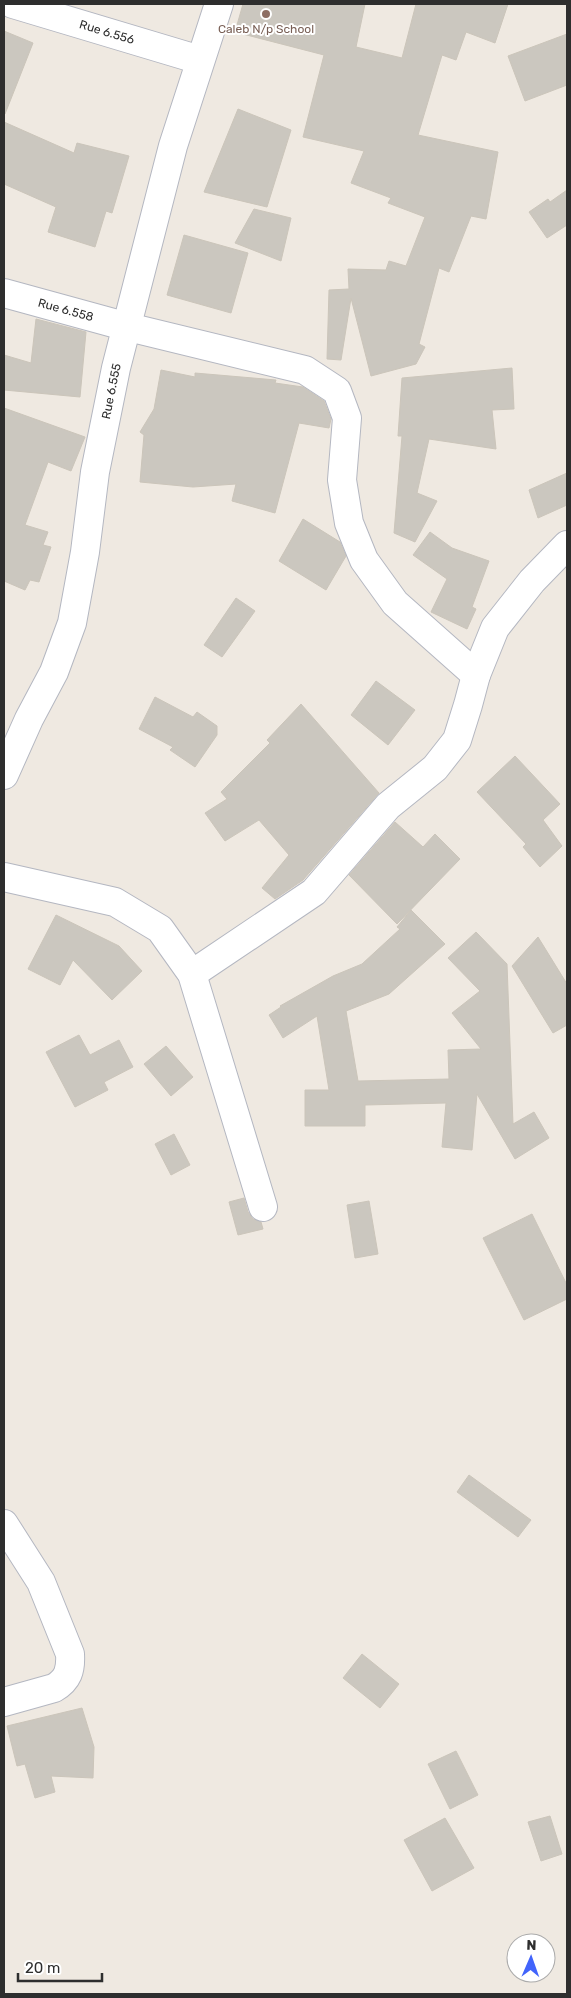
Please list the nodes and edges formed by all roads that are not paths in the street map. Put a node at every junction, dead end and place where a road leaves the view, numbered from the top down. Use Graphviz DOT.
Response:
graph roads {
  1 [pos="14,4"];
  2 [pos="219,4"];
  3 [pos="200,60"];
  4 [pos="4,293"];
  5 [pos="128,327"];
  6 [pos="567,545"];
  7 [pos="476,675"];
  8 [pos="4,775"];
  9 [pos="4,877"];
  10 [pos="192,974"];
  11 [pos="263,1206"];
  12 [pos="4,1524"];
  13 [pos="4,1702"];
  1 -- 3 [label="street, Rue 6.556"];
  2 -- 3 [label="street, Rue 6.555"];
  3 -- 5 [label="street, Rue 6.555"];
  4 -- 5 [label="street, Rue 6.558"];
  5 -- 7 [label="street, Rue 6.558"];
  5 -- 8 [label="street, Rue 6.555"];
  6 -- 7 [label="street"];
  7 -- 10 [label="street"];
  9 -- 10 [label="street"];
  10 -- 11 [label="street"];
  12 -- 13 [label="street"];
}
